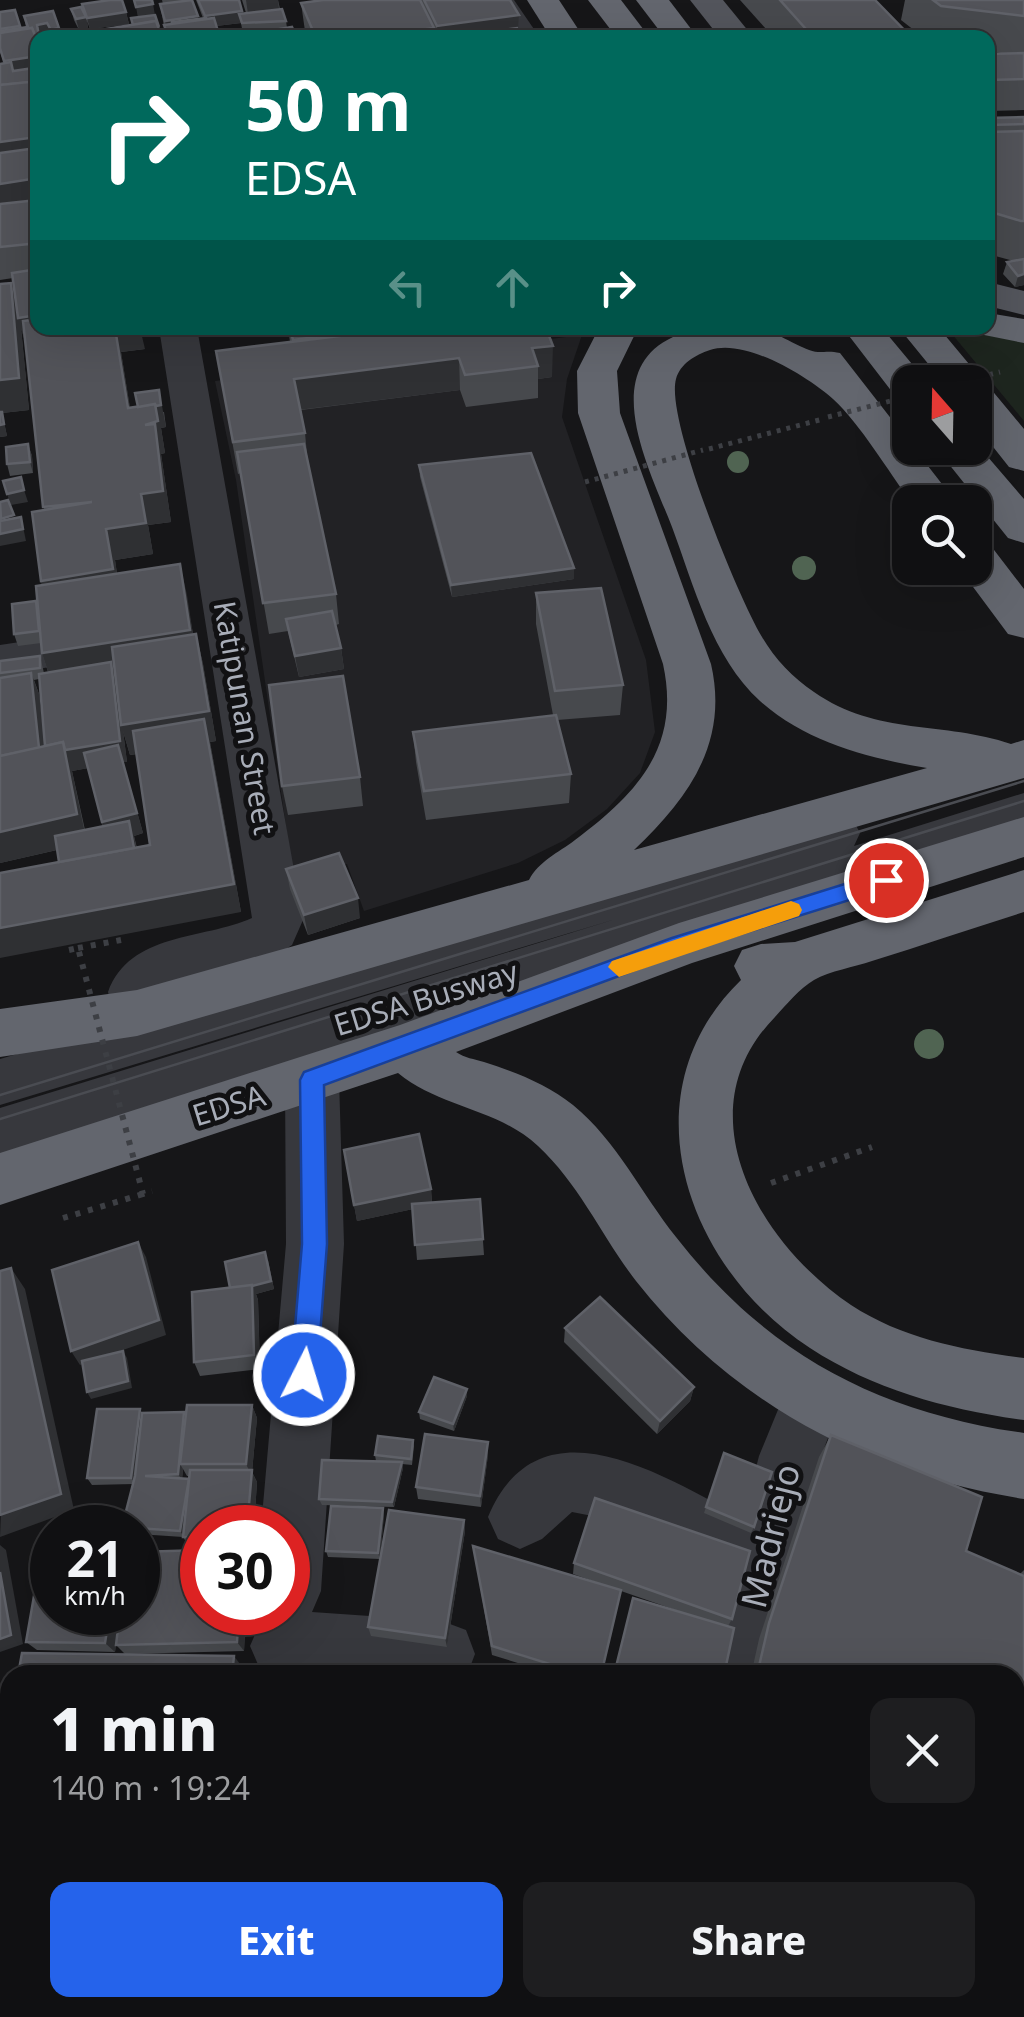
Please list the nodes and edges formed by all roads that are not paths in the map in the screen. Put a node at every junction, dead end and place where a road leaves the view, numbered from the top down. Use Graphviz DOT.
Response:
graph roads {
  1 [pos="500,0"];
  2 [pos="543,0"];
  3 [pos="571,0"];
  4 [pos="604,0"];
  5 [pos="619,0"];
  6 [pos="652,0"];
  7 [pos="706,0"];
  8 [pos="520,30"];
  9 [pos="563,30"];
  10 [pos="592,30"];
  11 [pos="628,30"];
  12 [pos="642,30"];
  13 [pos="676,30"];
  14 [pos="731,30"];
  15 [pos="995,296"];
  16 [pos="1024,302"];
  17 [pos="995,326"];
  18 [pos="1024,331"];
  19 [pos="179,335"];
  20 [pos="615,335"];
  21 [pos="803,335"];
  22 [pos="822,335"];
  23 [pos="868,335"];
  24 [pos="882,335"];
  25 [pos="925,335"];
  26 [pos="906,365"];
  27 [pos="956,365"];
  28 [pos="892,366"];
  29 [pos="850,392"];
  30 [pos="992,409"];
  31 [pos="1024,458"];
  32 [pos="969,465"];
  33 [pos="980,465"];
  34 [pos="921,485"];
  35 [pos="939,485"];
  36 [pos="1007,520"];
  37 [pos="992,580"];
  38 [pos="1024,596"];
  39 [pos="1024,622"];
  40 [pos="1023,765"];
  41 [pos="1024,812"];
  42 [pos="1024,837"];
  43 [pos="1024,890"];
  44 [pos="508,906"];
  45 [pos="795,964"];
  46 [pos="604,973"];
  47 [pos="137,1013"];
  48 [pos="0,1033"];
  49 [pos="406,1047"];
  50 [pos="312,1080"];
  51 [pos="0,1082"];
  52 [pos="0,1132"];
  53 [pos="0,1178"];
  54 [pos="1024,1389"];
  55 [pos="813,1399"];
  56 [pos="1024,1466"];
  57 [pos="294,1505"];
  58 [pos="520,1517"];
  59 [pos="764,1560"];
  60 [pos="297,1635"];
  61 [pos="442,1654"];
  62 [pos="739,1665"];
  1 -- 8 [label="street"];
  2 -- 9 [label="highway"];
  3 -- 10 [label="highway"];
  4 -- 11 [label="highway"];
  5 -- 12 [label="highway"];
  6 -- 13 [label="highway"];
  7 -- 14 [label="main road"];
  15 -- 16 [label="main road"];
  17 -- 18 [label="highway"];
  19 -- 47 [label="street, Katipunan Street"];
  20 -- 44 [label="highway"];
  21 -- 29 [label="highway"];
  22 -- 35 [label="highway"];
  23 -- 28 [label="highway"];
  24 -- 26 [label="highway"];
  25 -- 27 [label="highway"];
  29 -- 34 [label="highway"];
  29 -- 40 [label="highway"];
  30 -- 31 [label="highway"];
  32 -- 36 [label="highway"];
  33 -- 36 [label="highway"];
  36 -- 38 [label="highway"];
  37 -- 39 [label="highway"];
  40 -- 44 [label="highway"];
  40 -- 51 [label="street, EDSA Busway"];
  41 -- 52 [label="street, EDSA Busway"];
  42 -- 46 [label="highway"];
  43 -- 45 [label="highway"];
  44 -- 47 [label="highway"];
  45 -- 46 [label="highway"];
  45 -- 54 [label="highway"];
  46 -- 49 [label="highway, EDSA"];
  47 -- 48 [label="highway"];
  49 -- 50 [label="highway, EDSA"];
  49 -- 55 [label="highway"];
  50 -- 53 [label="highway, EDSA"];
  50 -- 57 [label="street"];
  55 -- 56 [label="highway"];
  55 -- 59 [label="street, Madriejo"];
  58 -- 59 [label="street"];
  59 -- 62 [label="street, Madriejo"];
  60 -- 61 [label="street"];
}
